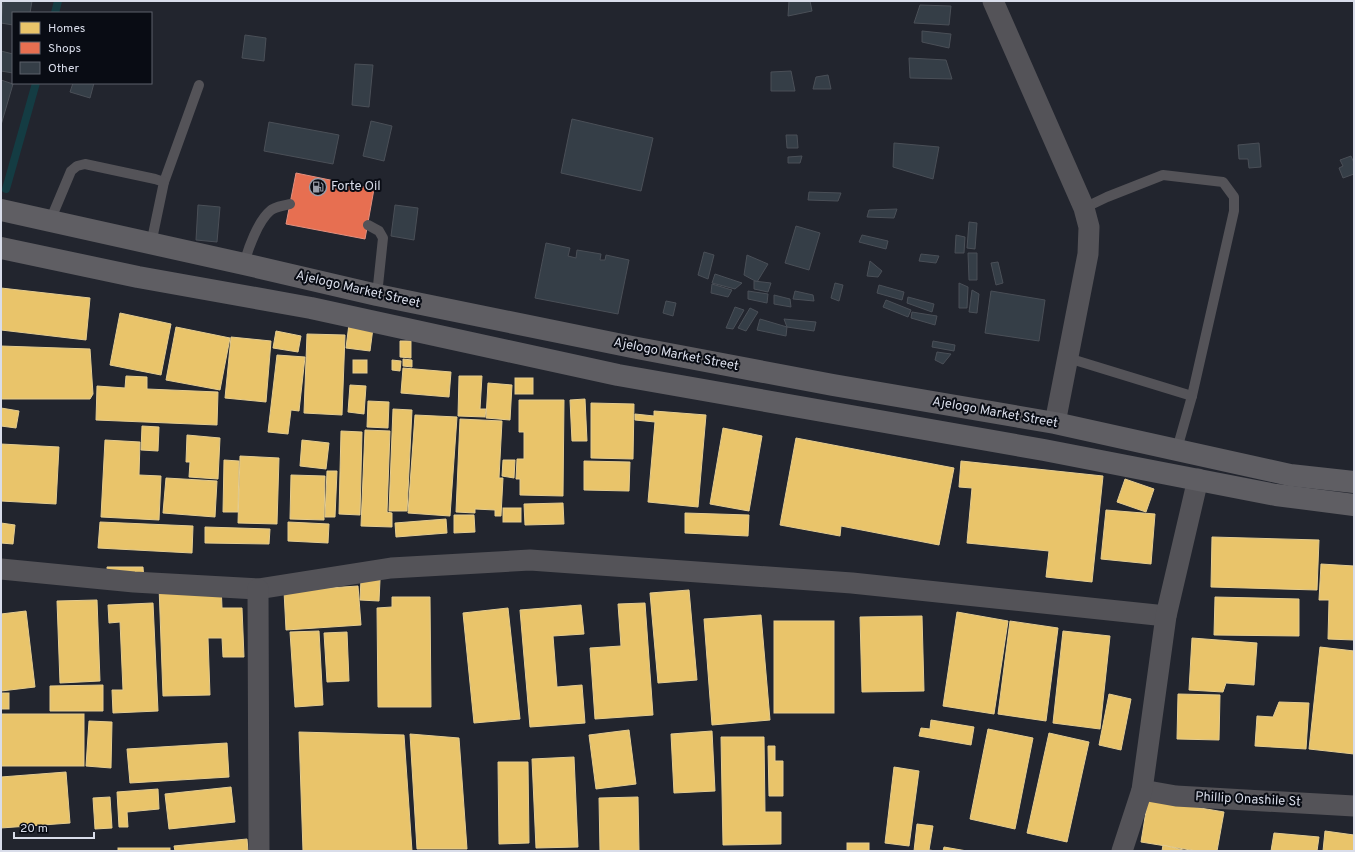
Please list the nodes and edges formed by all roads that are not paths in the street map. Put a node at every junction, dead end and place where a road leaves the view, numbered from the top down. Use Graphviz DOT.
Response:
graph roads {
  1 [pos="993,1"];
  2 [pos="199,85"];
  3 [pos="164,182"];
  4 [pos="290,204"];
  5 [pos="1084,208"];
  6 [pos="1,210"];
  7 [pos="50,221"];
  8 [pos="368,225"];
  9 [pos="151,244"];
  10 [pos="1,248"];
  11 [pos="244,264"];
  12 [pos="377,295"];
  13 [pos="1068,358"];
  14 [pos="1192,396"];
  15 [pos="1055,423"];
  16 [pos="1177,449"];
  17 [pos="1198,479"];
  18 [pos="1354,482"];
  19 [pos="1354,505"];
  20 [pos="1,569"];
  21 [pos="258,589"];
  22 [pos="1166,616"];
  23 [pos="1142,790"];
  24 [pos="1354,806"];
  25 [pos="259,851"];
  26 [pos="1122,851"];
  1 -- 5 [label="street"];
  2 -- 3 [label="lane"];
  3 -- 7 [label="lane"];
  3 -- 9 [label="lane"];
  4 -- 11 [label="lane"];
  5 -- 13 [label="street"];
  5 -- 14 [label="lane"];
  6 -- 7 [label="street, Ajelogo Market Street"];
  7 -- 9 [label="street, Ajelogo Market Street"];
  8 -- 12 [label="lane"];
  9 -- 11 [label="street, Ajelogo Market Street"];
  10 -- 17 [label="street, Ajelogo Market Street"];
  11 -- 12 [label="street, Ajelogo Market Street"];
  12 -- 15 [label="street, Ajelogo Market Street"];
  13 -- 14 [label="lane"];
  13 -- 15 [label="street"];
  14 -- 16 [label="lane"];
  15 -- 16 [label="street, Ajelogo Market Street"];
  16 -- 18 [label="street, Ajelogo Market Street"];
  17 -- 19 [label="street, Ajelogo Market Street"];
  17 -- 22 [label="street"];
  20 -- 21 [label="street"];
  21 -- 22 [label="street"];
  21 -- 25 [label="street"];
  22 -- 23 [label="street"];
  23 -- 24 [label="street, Phillip Onashile St"];
  23 -- 26 [label="street"];
}
